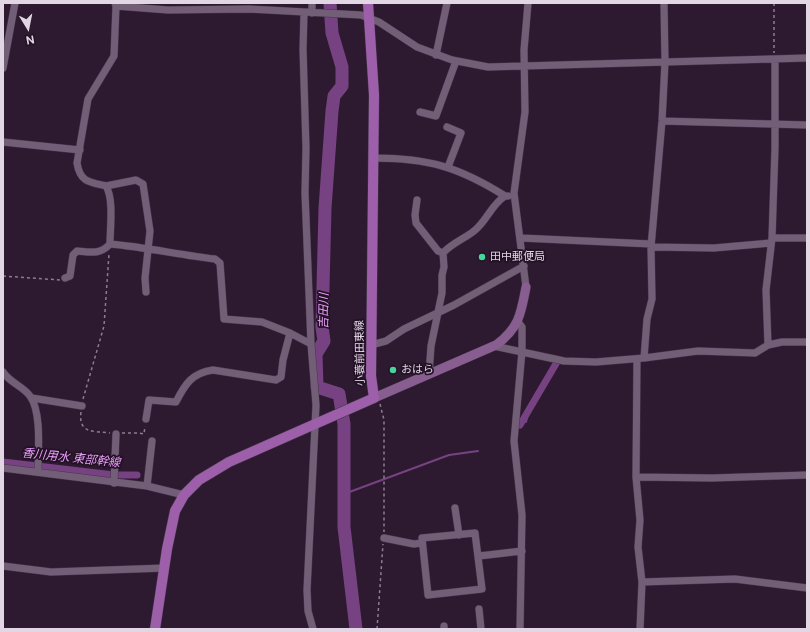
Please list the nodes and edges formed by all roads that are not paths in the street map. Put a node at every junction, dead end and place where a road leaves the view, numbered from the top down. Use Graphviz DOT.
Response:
graph roads {
  1 [pos="15,3"];
  2 [pos="312,3"];
  3 [pos="368,3"];
  4 [pos="446,3"];
  5 [pos="528,3"];
  6 [pos="664,3"];
  7 [pos="116,4"];
  8 [pos="304,13"];
  9 [pos="313,13"];
  10 [pos="369,17"];
  11 [pos="436,54"];
  12 [pos="807,58"];
  13 [pos="775,59"];
  14 [pos="456,61"];
  15 [pos="665,62"];
  16 [pos="524,65"];
  17 [pos="3,68"];
  18 [pos="420,112"];
  19 [pos="662,121"];
  20 [pos="776,124"];
  21 [pos="807,125"];
  22 [pos="447,127"];
  23 [pos="3,142"];
  24 [pos="80,150"];
  25 [pos="374,158"];
  26 [pos="448,167"];
  27 [pos="106,186"];
  28 [pos="505,196"];
  29 [pos="514,196"];
  30 [pos="417,200"];
  31 [pos="521,238"];
  32 [pos="807,238"];
  33 [pos="772,240"];
  34 [pos="110,244"];
  35 [pos="651,245"];
  36 [pos="148,249"];
  37 [pos="443,253"];
  38 [pos="524,266"];
  39 [pos="65,278"];
  40 [pos="526,287"];
  41 [pos="146,292"];
  42 [pos="437,313"];
  43 [pos="518,322"];
  44 [pos="290,332"];
  45 [pos="807,342"];
  46 [pos="311,344"];
  47 [pos="371,344"];
  48 [pos="494,346"];
  49 [pos="768,346"];
  50 [pos="522,351"];
  51 [pos="641,358"];
  52 [pos="3,372"];
  53 [pos="429,374"];
  54 [pos="32,398"];
  55 [pos="376,398"];
  56 [pos="82,406"];
  57 [pos="146,418"];
  58 [pos="319,424"];
  59 [pos="116,434"];
  60 [pos="152,441"];
  61 [pos="3,468"];
  62 [pos="38,468"];
  63 [pos="807,475"];
  64 [pos="636,477"];
  65 [pos="114,478"];
  66 [pos="147,486"];
  67 [pos="184,495"];
  68 [pos="455,508"];
  69 [pos="459,535"];
  70 [pos="384,538"];
  71 [pos="422,543"];
  72 [pos="522,551"];
  73 [pos="479,556"];
  74 [pos="3,566"];
  75 [pos="164,568"];
  76 [pos="642,582"];
  77 [pos="807,588"];
  78 [pos="479,609"];
  79 [pos="155,629"];
  80 [pos="313,629"];
  81 [pos="481,629"];
  82 [pos="520,629"];
  83 [pos="640,629"];
  1 -- 17 [label="street"];
  2 -- 9 [label="street"];
  3 -- 10 [label="main road, 小蓑前田東線"];
  4 -- 11 [label="street"];
  5 -- 16 [label="street"];
  6 -- 15 [label="street"];
  7 -- 8 [label="street"];
  7 -- 24 [label="street"];
  8 -- 9 [label="street"];
  8 -- 46 [label="street"];
  9 -- 10 [label="street"];
  10 -- 11 [label="street"];
  10 -- 25 [label="main road, 小蓑前田東線"];
  11 -- 14 [label="street"];
  12 -- 13 [label="street"];
  13 -- 15 [label="street"];
  13 -- 20 [label="street"];
  14 -- 16 [label="street"];
  14 -- 18 [label="street"];
  15 -- 16 [label="street"];
  15 -- 19 [label="street"];
  16 -- 29 [label="street"];
  19 -- 20 [label="street"];
  19 -- 35 [label="street"];
  20 -- 21 [label="street"];
  20 -- 33 [label="street"];
  22 -- 26 [label="street"];
  23 -- 24 [label="street"];
  24 -- 27 [label="street"];
  25 -- 26 [label="street"];
  25 -- 47 [label="main road, 小蓑前田東線"];
  26 -- 28 [label="street"];
  27 -- 34 [label="street"];
  27 -- 36 [label="street"];
  28 -- 29 [label="street"];
  28 -- 37 [label="street"];
  29 -- 31 [label="street"];
  30 -- 37 [label="street"];
  31 -- 35 [label="street"];
  31 -- 38 [label="street"];
  32 -- 33 [label="street"];
  33 -- 35 [label="street"];
  33 -- 49 [label="street"];
  34 -- 36 [label="street"];
  34 -- 39 [label="street"];
  35 -- 51 [label="street"];
  36 -- 41 [label="street"];
  36 -- 44 [label="street"];
  37 -- 42 [label="street"];
  38 -- 40 [label="street"];
  38 -- 42 [label="street"];
  40 -- 43 [label="street"];
  42 -- 47 [label="street"];
  42 -- 53 [label="street"];
  43 -- 48 [label="street"];
  43 -- 50 [label="street"];
  44 -- 46 [label="street"];
  44 -- 57 [label="street"];
  45 -- 49 [label="street"];
  46 -- 58 [label="street"];
  47 -- 55 [label="main road, 小蓑前田東線"];
  48 -- 50 [label="street"];
  48 -- 53 [label="street"];
  49 -- 51 [label="street"];
  50 -- 51 [label="street"];
  50 -- 72 [label="street"];
  51 -- 64 [label="street"];
  52 -- 54 [label="street"];
  53 -- 55 [label="street"];
  54 -- 56 [label="street"];
  54 -- 62 [label="street"];
  55 -- 58 [label="main road, 小蓑前田東線"];
  58 -- 67 [label="main road, 小蓑前田東線"];
  58 -- 80 [label="street"];
  59 -- 65 [label="street"];
  60 -- 66 [label="street"];
  61 -- 62 [label="street"];
  62 -- 65 [label="street"];
  63 -- 64 [label="street"];
  64 -- 76 [label="street"];
  65 -- 66 [label="street"];
  66 -- 67 [label="street"];
  67 -- 75 [label="main road, 小蓑前田東線"];
  68 -- 69 [label="street"];
  69 -- 71 [label="street"];
  69 -- 73 [label="street"];
  70 -- 71 [label="street"];
  71 -- 73 [label="street"];
  72 -- 73 [label="street"];
  72 -- 82 [label="street"];
  74 -- 75 [label="street"];
  75 -- 79 [label="main road, 小蓑前田東線"];
  76 -- 77 [label="street"];
  76 -- 83 [label="street"];
  78 -- 81 [label="street"];
}
